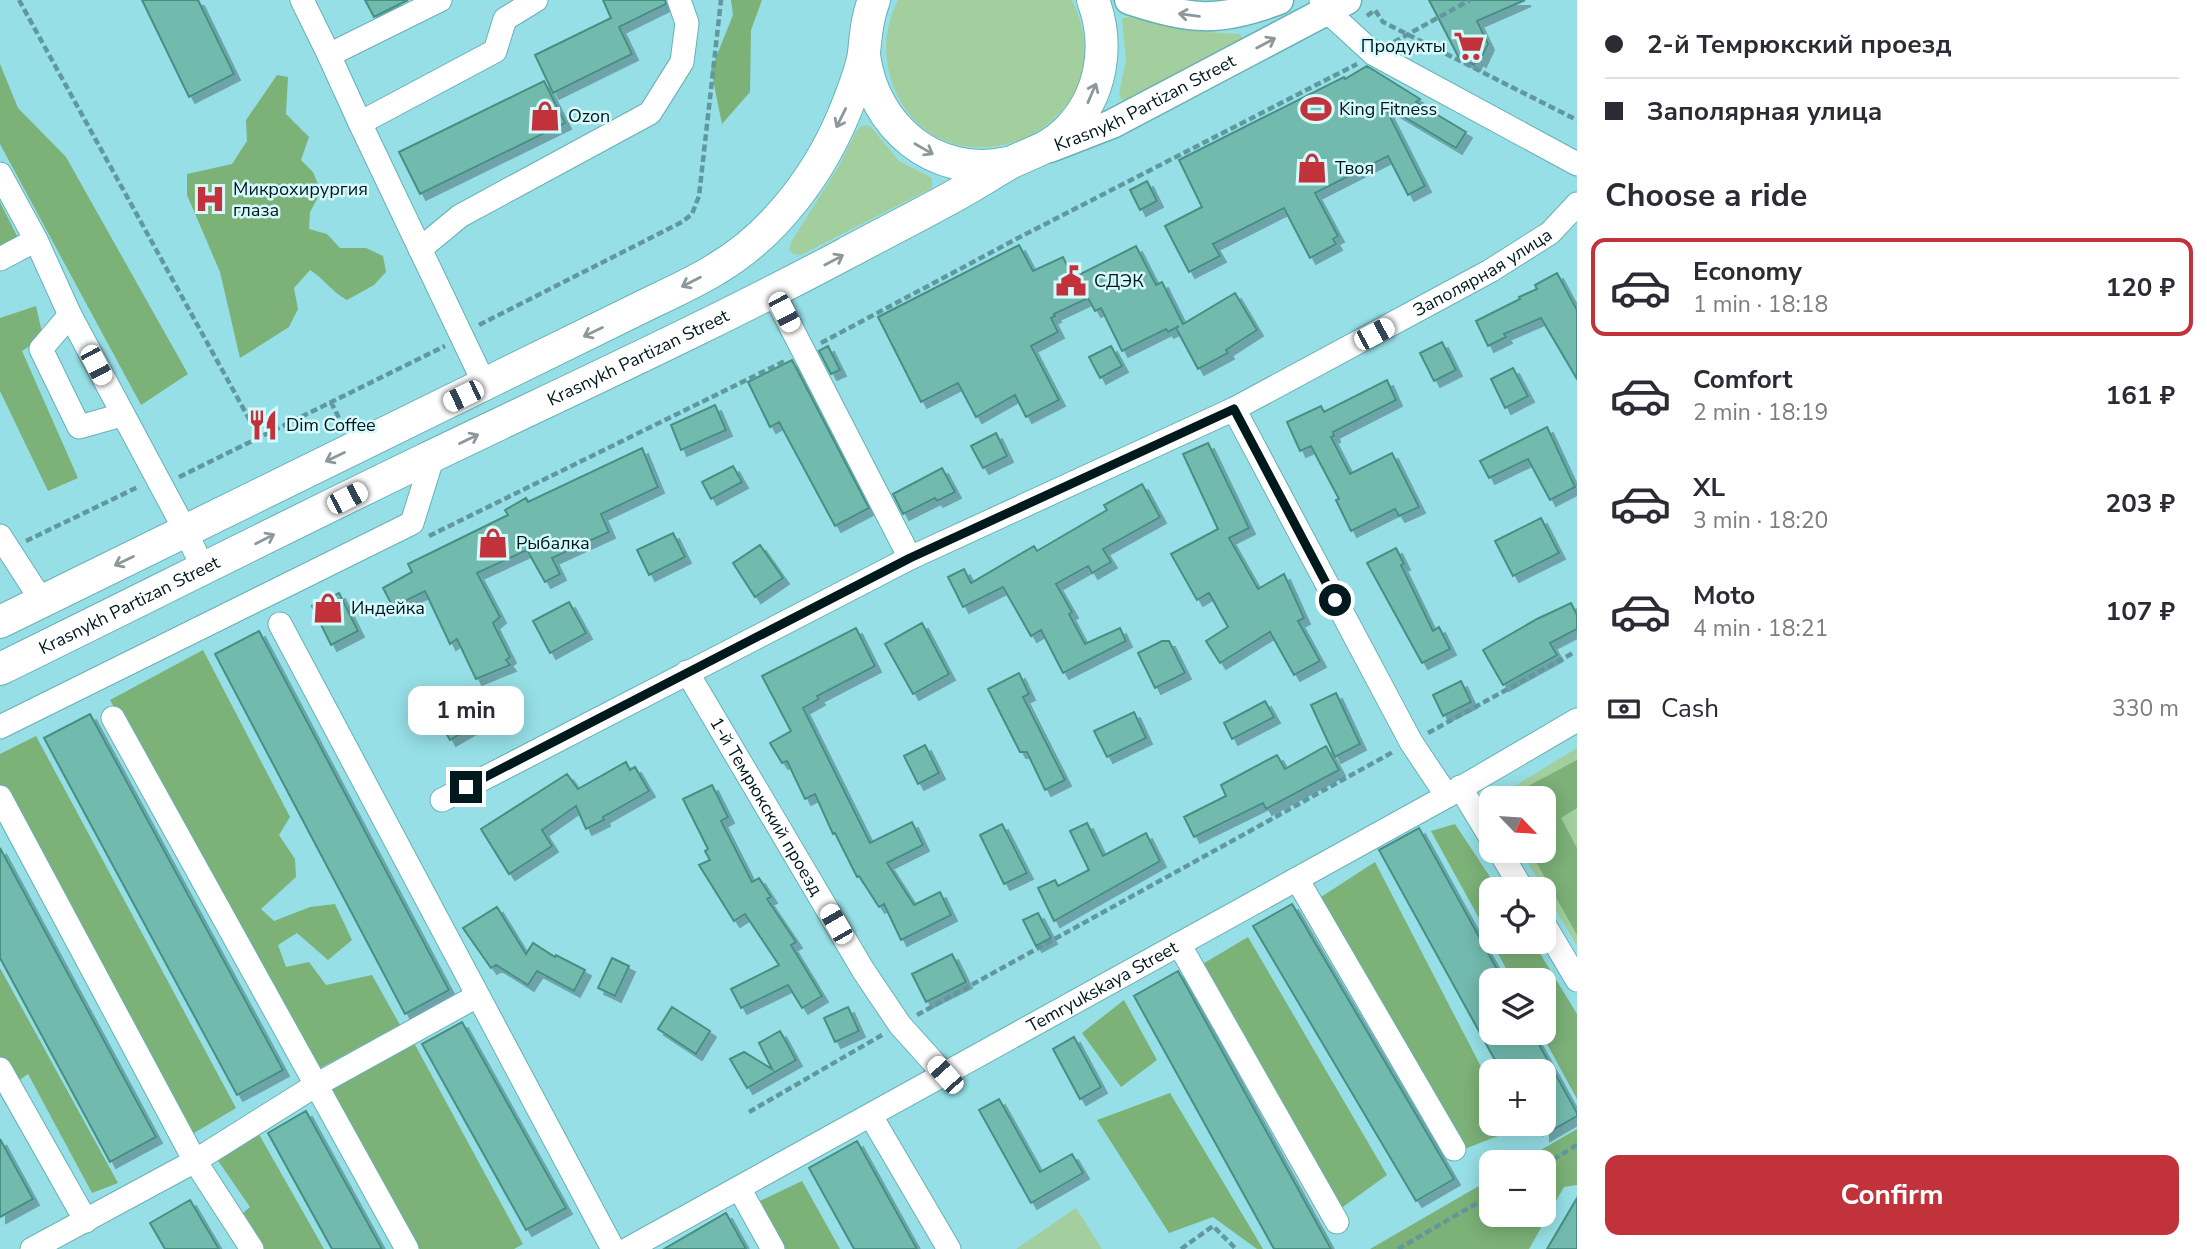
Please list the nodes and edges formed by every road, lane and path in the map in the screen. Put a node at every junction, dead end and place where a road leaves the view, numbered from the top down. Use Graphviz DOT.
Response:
graph roads {
  1 [pos="19,0"];
  2 [pos="302,0"];
  3 [pos="440,0"];
  4 [pos="536,0"];
  5 [pos="679,0"];
  6 [pos="722,0"];
  7 [pos="1093,0"];
  8 [pos="1129,0"];
  9 [pos="1279,0"];
  10 [pos="1470,0"];
  11 [pos="1331,4"];
  12 [pos="869,7"];
  13 [pos="1347,32"];
  14 [pos="1406,34"];
  15 [pos="864,54"];
  16 [pos="1374,54"];
  17 [pos="328,55"];
  18 [pos="1577,120"];
  19 [pos="360,123"];
  20 [pos="1020,159"];
  21 [pos="1577,164"];
  22 [pos="0,174"];
  23 [pos="1577,204"];
  24 [pos="36,240"];
  25 [pos="420,249"];
  26 [pos="0,259"];
  27 [pos="774,292"];
  28 [pos="70,316"];
  29 [pos="461,334"];
  30 [pos="805,351"];
  31 [pos="485,385"];
  32 [pos="331,402"];
  33 [pos="1234,409"];
  34 [pos="122,415"];
  35 [pos="340,420"];
  36 [pos="259,437"];
  37 [pos="433,456"];
  38 [pos="157,478"];
  39 [pos="185,530"];
  40 [pos="424,539"];
  41 [pos="4,543"];
  42 [pos="910,558"];
  43 [pos="204,570"];
  44 [pos="42,601"];
  45 [pos="0,622"];
  46 [pos="280,624"];
  47 [pos="1573,653"];
  48 [pos="0,669"];
  49 [pos="687,671"];
  50 [pos="113,718"];
  51 [pos="1577,720"];
  52 [pos="0,727"];
  53 [pos="1411,743"];
  54 [pos="1453,791"];
  55 [pos="0,797"];
  56 [pos="442,800"];
  57 [pos="1479,823"];
  58 [pos="1297,879"];
  59 [pos="1179,944"];
  60 [pos="1556,944"];
  61 [pos="1577,980"];
  62 [pos="477,996"];
  63 [pos="900,1025"];
  64 [pos="0,1069"];
  65 [pos="945,1075"];
  66 [pos="316,1085"];
  67 [pos="749,1112"];
  68 [pos="871,1116"];
  69 [pos="1577,1146"];
  70 [pos="1454,1149"];
  71 [pos="1556,1158"];
  72 [pos="195,1161"];
  73 [pos="739,1188"];
  74 [pos="1479,1202"];
  75 [pos="86,1221"];
  76 [pos="1337,1222"];
  77 [pos="32,1249"];
  78 [pos="251,1249"];
  79 [pos="407,1249"];
  80 [pos="613,1249"];
  81 [pos="628,1249"];
  82 [pos="773,1249"];
  83 [pos="949,1249"];
  84 [pos="1181,1249"];
  85 [pos="1236,1249"];
  86 [pos="1398,1249"];
  1 -- 36 [label="path"];
  2 -- 17 [label="street"];
  3 -- 17 [label="street"];
  4 -- 19 [label="street"];
  5 -- 25 [label="street"];
  6 -- 29 [label="path"];
  20 -- 7 [label="highway, one-way"];
  9 -- 8 [label="main road, one-way"];
  10 -- 14 [label="path"];
  11 -- 13 [label="street"];
  20 -- 11 [label="main road, Krasnykh Partizan Street, one-way"];
  12 -- 15 [label="highway"];
  13 -- 14 [label="path"];
  13 -- 16 [label="street"];
  14 -- 16 [label="path"];
  14 -- 18 [label="path"];
  15 -- 20 [label="highway, one-way"];
  15 -- 31 [label="highway, one-way"];
  16 -- 21 [label="street"];
  16 -- 30 [label="path"];
  17 -- 19 [label="street"];
  19 -- 25 [label="street"];
  27 -- 20 [label="highway, Krasnykh Partizan Street, one-way"];
  22 -- 24 [label="street"];
  23 -- 33 [label="street, Заполярная улица"];
  24 -- 26 [label="street"];
  24 -- 28 [label="street"];
  25 -- 29 [label="street"];
  27 -- 30 [label="street"];
  37 -- 27 [label="highway, Krasnykh Partizan Street, one-way"];
  28 -- 34 [label="street"];
  28 -- 34 [label="street"];
  29 -- 31 [label="street"];
  29 -- 32 [label="path"];
  30 -- 40 [label="path"];
  30 -- 42 [label="street"];
  31 -- 39 [label="highway, one-way"];
  32 -- 35 [label="path"];
  32 -- 36 [label="path"];
  33 -- 42 [label="street, Заполярная улица"];
  33 -- 53 [label="street"];
  34 -- 38 [label="street"];
  36 -- 38 [label="path"];
  43 -- 37 [label="highway, Krasnykh Partizan Street, one-way"];
  37 -- 52 [label="street"];
  38 -- 39 [label="street"];
  38 -- 41 [label="path"];
  39 -- 43 [label="street"];
  39 -- 44 [label="highway, one-way"];
  41 -- 44 [label="street"];
  42 -- 49 [label="street, Заполярная улица"];
  43 -- 48 [label="highway, Krasnykh Partizan Street"];
  44 -- 45 [label="highway"];
  46 -- 62 [label="street"];
  47 -- 53 [label="path"];
  49 -- 56 [label="street, Заполярная улица"];
  49 -- 63 [label="street, 1-й Темрюкский проезд"];
  50 -- 66 [label="street"];
  51 -- 54 [label="street, Temryukskaya Street"];
  53 -- 54 [label="street"];
  53 -- 63 [label="path"];
  54 -- 57 [label="street"];
  54 -- 58 [label="street, Temryukskaya Street"];
  55 -- 72 [label="street"];
  58 -- 59 [label="street, Temryukskaya Street"];
  58 -- 70 [label="street"];
  59 -- 65 [label="street, Temryukskaya Street"];
  59 -- 76 [label="street"];
  60 -- 61 [label="street"];
  62 -- 66 [label="street"];
  62 -- 80 [label="street"];
  63 -- 65 [label="street, 1-й Темрюкский проезд"];
  63 -- 67 [label="path"];
  64 -- 75 [label="street"];
  65 -- 68 [label="street, Temryukskaya Street"];
  66 -- 72 [label="street"];
  66 -- 79 [label="street"];
  68 -- 73 [label="street, Temryukskaya Street"];
  68 -- 83 [label="street"];
  69 -- 71 [label="path"];
  72 -- 75 [label="street"];
  72 -- 78 [label="street"];
  73 -- 81 [label="street, Temryukskaya Street"];
  73 -- 82 [label="street"];
  74 -- 86 [label="path"];
  75 -- 77 [label="street"];
  84 -- 85 [label="path"];
}
